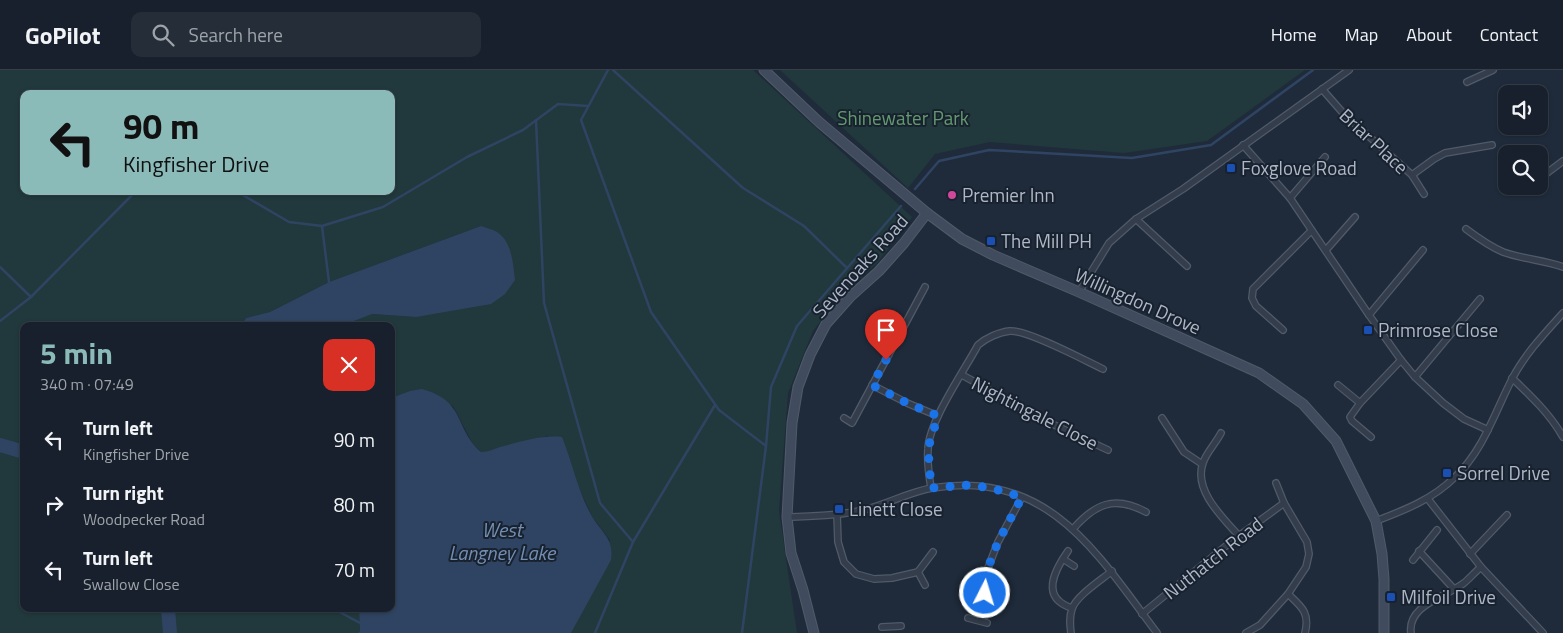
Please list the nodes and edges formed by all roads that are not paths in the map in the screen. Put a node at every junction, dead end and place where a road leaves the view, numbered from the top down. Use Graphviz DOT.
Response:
graph roads {
  1 [pos="764,70"];
  2 [pos="1349,70"];
  3 [pos="1490,71"];
  4 [pos="1492,80"];
  5 [pos="1467,82"];
  6 [pos="1322,90"];
  7 [pos="1243,145"];
  8 [pos="1492,146"];
  9 [pos="1325,157"];
  10 [pos="1563,161"];
  11 [pos="1548,172"];
  12 [pos="1412,175"];
  13 [pos="1424,194"];
  14 [pos="1290,198"];
  15 [pos="928,213"];
  16 [pos="1355,217"];
  17 [pos="1136,219"];
  18 [pos="1466,229"];
  19 [pos="1311,231"];
  20 [pos="1326,250"];
  21 [pos="1423,250"];
  22 [pos="1187,266"];
  23 [pos="1563,268"];
  24 [pos="925,287"];
  25 [pos="1079,292"];
  26 [pos="1480,299"];
  27 [pos="1563,314"];
  28 [pos="1369,315"];
  29 [pos="1283,330"];
  30 [pos="1401,360"];
  31 [pos="1103,369"];
  32 [pos="962,375"];
  33 [pos="1416,377"];
  34 [pos="1512,378"];
  35 [pos="872,385"];
  36 [pos="1338,385"];
  37 [pos="1360,403"];
  38 [pos="938,416"];
  39 [pos="844,418"];
  40 [pos="1162,418"];
  41 [pos="1488,430"];
  42 [pos="1221,433"];
  43 [pos="1371,437"];
  44 [pos="1563,437"];
  45 [pos="1108,450"];
  46 [pos="1202,464"];
  47 [pos="1276,483"];
  48 [pos="931,488"];
  49 [pos="1022,497"];
  50 [pos="1428,499"];
  51 [pos="1284,502"];
  52 [pos="1146,512"];
  53 [pos="837,514"];
  54 [pos="1507,515"];
  55 [pos="787,517"];
  56 [pos="1376,521"];
  57 [pos="1073,529"];
  58 [pos="1437,530"];
  59 [pos="1239,536"];
  60 [pos="1068,551"];
  61 [pos="933,552"];
  62 [pos="1419,552"];
  63 [pos="1470,554"];
  64 [pos="1063,559"];
  65 [pos="1413,560"];
  66 [pos="1074,566"];
  67 [pos="1481,567"];
  68 [pos="1112,571"];
  69 [pos="918,572"];
  70 [pos="925,585"];
  71 [pos="1454,589"];
  72 [pos="1288,594"];
  73 [pos="1072,608"];
  74 [pos="1142,614"];
  75 [pos="968,618"];
  76 [pos="978,620"];
  77 [pos="987,623"];
  78 [pos="901,626"];
  79 [pos="882,627"];
  80 [pos="891,630"];
  81 [pos="814,633"];
  82 [pos="1071,633"];
  83 [pos="1157,633"];
  84 [pos="1246,633"];
  85 [pos="1305,633"];
  86 [pos="1384,633"];
  87 [pos="1411,633"];
  88 [pos="1543,633"];
  1 -- 15 [label="main road, Willingdon Drove"];
  2 -- 6 [label="street"];
  3 -- 4 [label="street"];
  3 -- 5 [label="street"];
  6 -- 7 [label="street"];
  6 -- 12 [label="street, Briar Place"];
  7 -- 14 [label="street"];
  7 -- 17 [label="street"];
  8 -- 12 [label="street"];
  9 -- 14 [label="street"];
  10 -- 11 [label="street"];
  12 -- 13 [label="street, Briar Place"];
  14 -- 19 [label="street"];
  15 -- 25 [label="main road, Willingdon Drove"];
  15 -- 55 [label="main road, Sevenoaks Road"];
  16 -- 20 [label="street"];
  17 -- 22 [label="street"];
  17 -- 25 [label="street"];
  18 -- 23 [label="street"];
  19 -- 20 [label="street"];
  19 -- 29 [label="street"];
  20 -- 28 [label="street"];
  21 -- 28 [label="street"];
  24 -- 35 [label="street"];
  25 -- 56 [label="main road, Willingdon Drove"];
  26 -- 33 [label="street"];
  27 -- 34 [label="street"];
  28 -- 30 [label="street"];
  30 -- 33 [label="street"];
  30 -- 37 [label="street"];
  31 -- 32 [label="street"];
  32 -- 38 [label="street"];
  32 -- 45 [label="street, Nightingale Close"];
  33 -- 41 [label="street"];
  34 -- 41 [label="street"];
  34 -- 44 [label="street"];
  35 -- 38 [label="street"];
  35 -- 39 [label="street"];
  36 -- 37 [label="street"];
  37 -- 43 [label="street"];
  38 -- 48 [label="street"];
  40 -- 46 [label="street"];
  41 -- 50 [label="street"];
  42 -- 46 [label="street"];
  46 -- 59 [label="street"];
  47 -- 51 [label="street"];
  48 -- 49 [label="street"];
  48 -- 53 [label="street"];
  49 -- 57 [label="street"];
  49 -- 76 [label="street"];
  50 -- 56 [label="street"];
  50 -- 63 [label="street"];
  51 -- 59 [label="street, Nuthatch Road"];
  51 -- 72 [label="street"];
  52 -- 57 [label="street"];
  53 -- 55 [label="street"];
  53 -- 69 [label="street"];
  54 -- 63 [label="street"];
  55 -- 81 [label="main road, Sevenoaks Road"];
  56 -- 86 [label="main road, Willingdon Drove"];
  57 -- 68 [label="street"];
  58 -- 62 [label="street"];
  59 -- 74 [label="street, Nuthatch Road"];
  60 -- 64 [label="street"];
  61 -- 69 [label="street"];
  62 -- 65 [label="street"];
  62 -- 71 [label="street"];
  63 -- 67 [label="street"];
  64 -- 66 [label="street"];
  64 -- 73 [label="street"];
  67 -- 71 [label="street"];
  67 -- 88 [label="street"];
  68 -- 73 [label="street"];
  68 -- 74 [label="street"];
  69 -- 70 [label="street"];
  71 -- 87 [label="street"];
  72 -- 84 [label="street"];
  72 -- 85 [label="street"];
  73 -- 82 [label="street"];
  74 -- 83 [label="street"];
  75 -- 76 [label="street"];
  76 -- 77 [label="street"];
  78 -- 80 [label="street"];
  79 -- 80 [label="street"];
}
